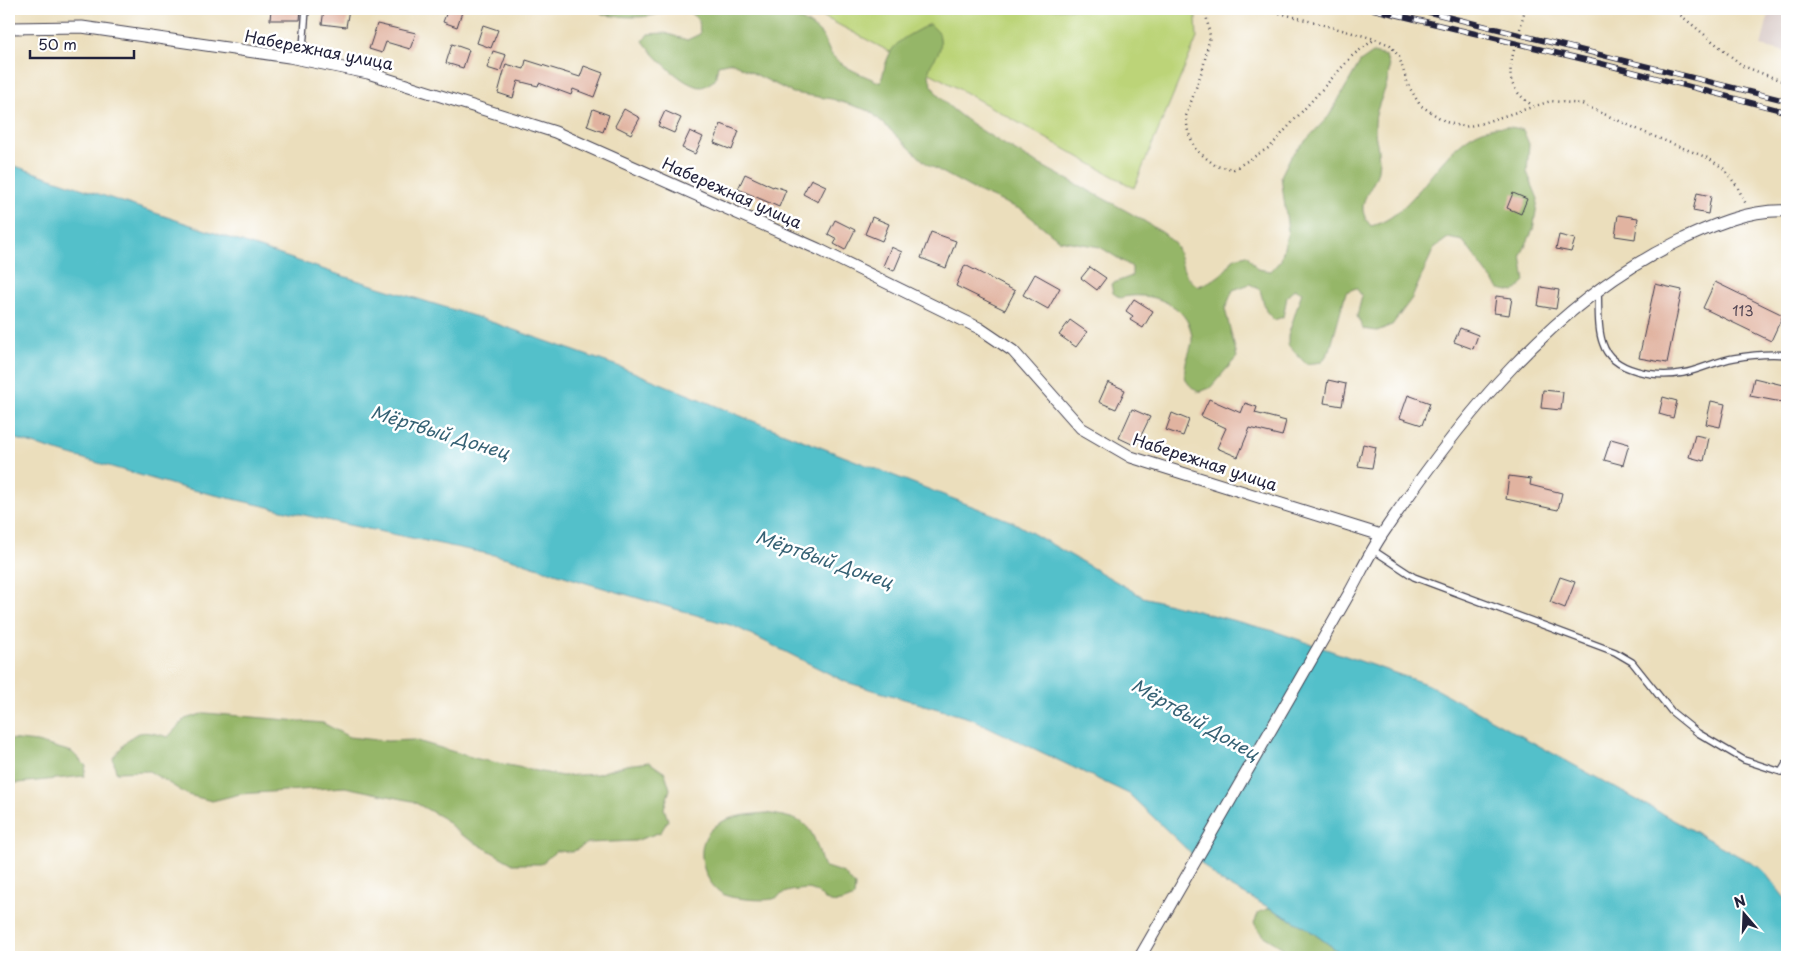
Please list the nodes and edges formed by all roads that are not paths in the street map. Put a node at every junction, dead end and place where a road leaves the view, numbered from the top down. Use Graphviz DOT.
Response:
graph roads {
  1 [pos="306,9"];
  2 [pos="9,28"];
  3 [pos="302,60"];
  4 [pos="1787,211"];
  5 [pos="1598,291"];
  6 [pos="1787,355"];
  7 [pos="1381,535"];
  8 [pos="1373,550"];
  9 [pos="1787,762"];
  10 [pos="1140,957"];
  1 -- 3 [label="lane"];
  2 -- 3 [label="street, Набережная улица"];
  3 -- 7 [label="street, Набережная улица"];
  4 -- 5 [label="street"];
  5 -- 6 [label="lane"];
  5 -- 7 [label="street"];
  7 -- 8 [label="street"];
  8 -- 9 [label="lane"];
  8 -- 10 [label="street"];
}
